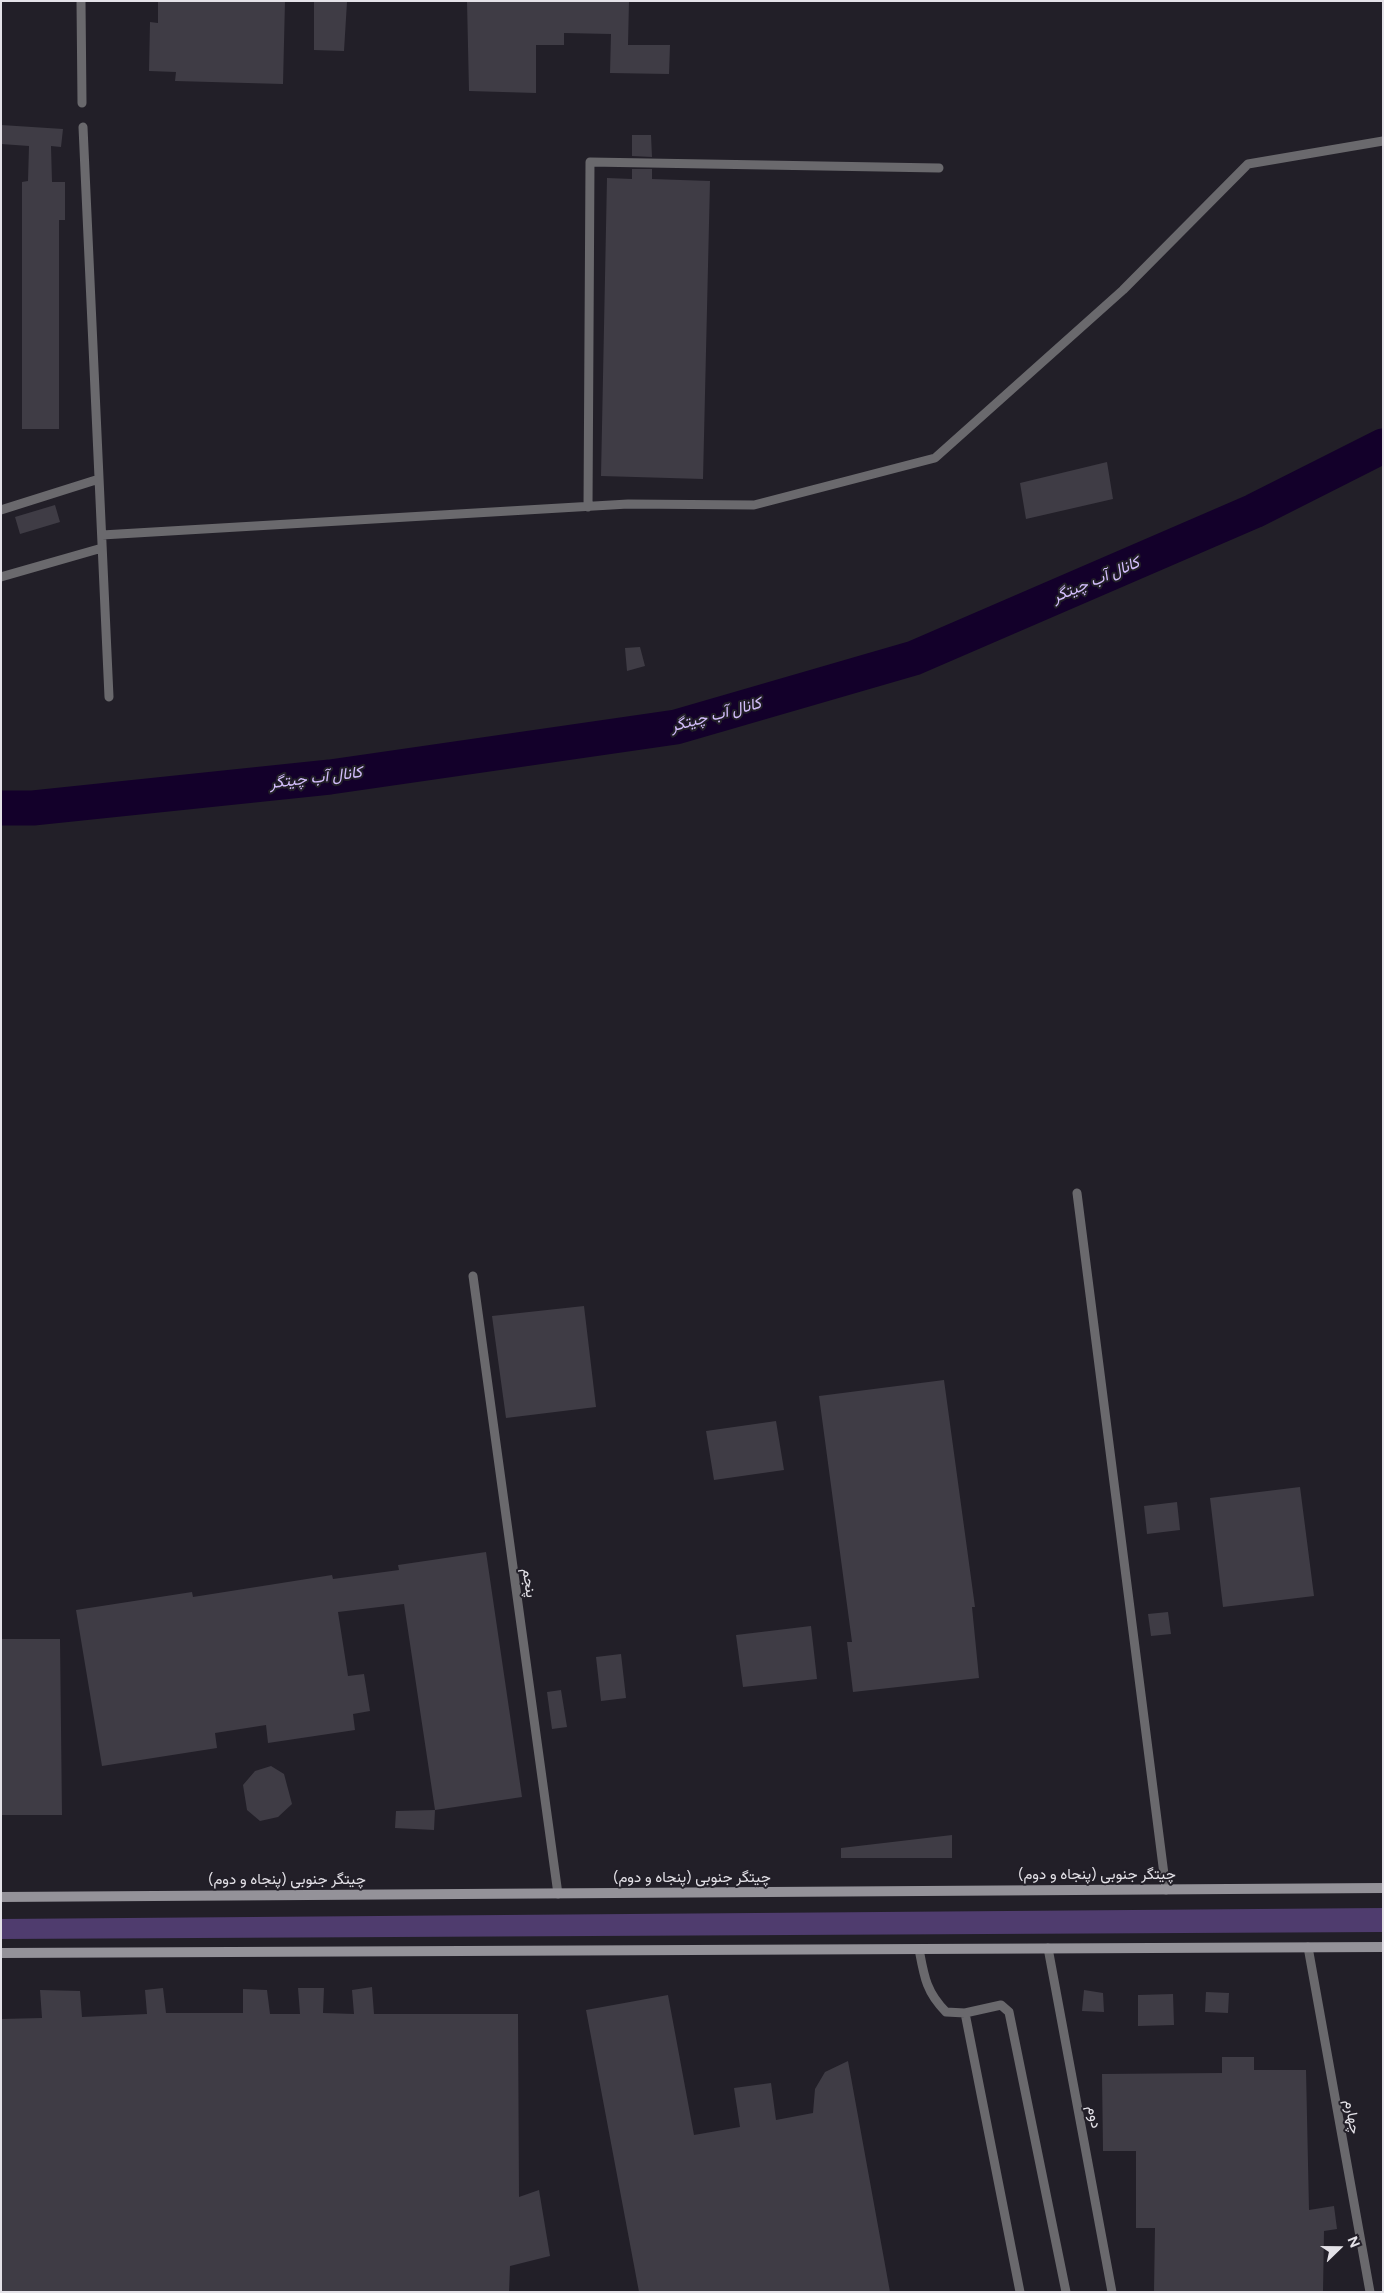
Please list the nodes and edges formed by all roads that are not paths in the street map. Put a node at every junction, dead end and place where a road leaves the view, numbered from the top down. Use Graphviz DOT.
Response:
graph roads {
  1 [pos="81,1"];
  2 [pos="82,103"];
  3 [pos="83,127"];
  4 [pos="1383,141"];
  5 [pos="939,168"];
  6 [pos="99,479"];
  7 [pos="588,507"];
  8 [pos="1,510"];
  9 [pos="102,535"];
  10 [pos="102,548"];
  11 [pos="1,577"];
  12 [pos="109,697"];
  13 [pos="1077,1193"];
  14 [pos="472,1276"];
  15 [pos="1383,1888"];
  16 [pos="1166,1890"];
  17 [pos="558,1894"];
  18 [pos="1,1897"];
  19 [pos="1383,1946"];
  20 [pos="1308,1947"];
  21 [pos="1048,1948"];
  22 [pos="919,1949"];
  23 [pos="1,1953"];
  24 [pos="965,2013"];
  25 [pos="1020,2292"];
  26 [pos="1066,2292"];
  27 [pos="1112,2292"];
  28 [pos="1370,2292"];
  1 -- 2 [label="lane"];
  3 -- 6 [label="lane"];
  4 -- 7 [label="lane"];
  5 -- 7 [label="lane"];
  6 -- 8 [label="lane"];
  6 -- 9 [label="lane"];
  7 -- 9 [label="lane"];
  9 -- 10 [label="lane"];
  10 -- 11 [label="lane"];
  10 -- 12 [label="lane"];
  13 -- 16 [label="lane"];
  14 -- 17 [label="lane, پنجم"];
  15 -- 16 [label="main road, چیتگر جنوبی (پنجاه و دوم)"];
  16 -- 17 [label="main road, چیتگر جنوبی (پنجاه و دوم)"];
  17 -- 18 [label="main road, چیتگر جنوبی (پنجاه و دوم)"];
  19 -- 20 [label="main road"];
  20 -- 21 [label="main road"];
  20 -- 28 [label="lane, چهارم"];
  21 -- 22 [label="main road"];
  21 -- 27 [label="lane, دوم"];
  22 -- 23 [label="main road"];
  22 -- 24 [label="lane"];
  24 -- 25 [label="lane"];
  24 -- 26 [label="lane"];
}
